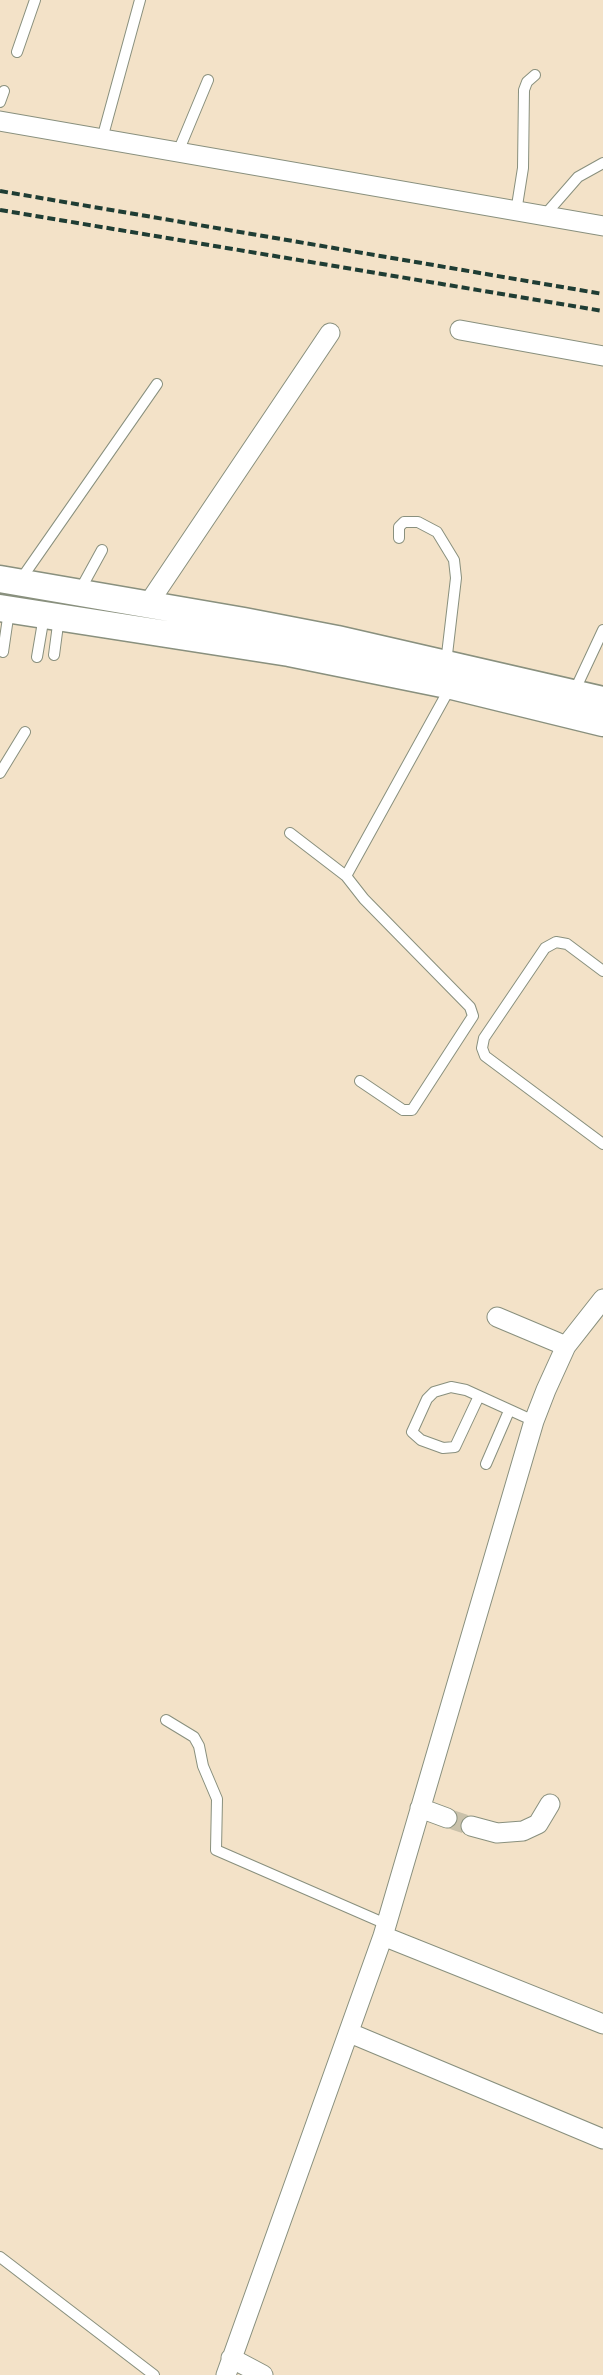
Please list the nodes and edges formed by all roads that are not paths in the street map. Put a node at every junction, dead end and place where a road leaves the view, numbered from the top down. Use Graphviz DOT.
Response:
graph roads {
  1 [pos="35,0"];
  2 [pos="140,0"];
  3 [pos="17,52"];
  4 [pos="535,75"];
  5 [pos="208,80"];
  6 [pos="4,91"];
  7 [pos="0,102"];
  8 [pos="0,121"];
  9 [pos="102,139"];
  10 [pos="178,152"];
  11 [pos="603,163"];
  12 [pos="516,212"];
  13 [pos="543,217"];
  14 [pos="603,226"];
  15 [pos="460,330"];
  16 [pos="330,334"];
  17 [pos="603,356"];
  18 [pos="157,384"];
  19 [pos="399,538"];
  20 [pos="102,550"];
  21 [pos="9,581"];
  22 [pos="78,592"];
  23 [pos="148,604"];
  24 [pos="5,609"];
  25 [pos="52,615"];
  26 [pos="603,630"];
  27 [pos="3,652"];
  28 [pos="54,655"];
  29 [pos="37,657"];
  30 [pos="449,674"];
  31 [pos="574,693"];
  32 [pos="603,700"];
  33 [pos="603,723"];
  34 [pos="24,732"];
  35 [pos="0,773"];
  36 [pos="290,833"];
  37 [pos="346,876"];
  38 [pos="603,971"];
  39 [pos="360,1081"];
  40 [pos="603,1144"];
  41 [pos="603,1299"];
  42 [pos="498,1318"];
  43 [pos="566,1346"];
  44 [pos="479,1396"];
  45 [pos="509,1411"];
  46 [pos="534,1421"];
  47 [pos="486,1464"];
  48 [pos="166,1720"];
  49 [pos="550,1804"];
  50 [pos="420,1808"];
  51 [pos="447,1818"];
  52 [pos="471,1826"];
  53 [pos="385,1930"];
  54 [pos="603,2024"];
  55 [pos="350,2033"];
  56 [pos="603,2139"];
  57 [pos="0,2257"];
  58 [pos="229,2367"];
  59 [pos="154,2375"];
  60 [pos="263,2375"];
  1 -- 3 [label="lane"];
  2 -- 9 [label="lane"];
  4 -- 12 [label="lane"];
  5 -- 10 [label="lane"];
  6 -- 7 [label="lane"];
  8 -- 9 [label="street"];
  9 -- 10 [label="street"];
  10 -- 12 [label="street"];
  11 -- 13 [label="lane"];
  12 -- 13 [label="street"];
  13 -- 14 [label="street"];
  15 -- 17 [label="street"];
  16 -- 23 [label="street"];
  18 -- 21 [label="lane"];
  19 -- 30 [label="lane"];
  20 -- 22 [label="lane"];
  21 -- 22 [label="main road"];
  22 -- 23 [label="main road"];
  23 -- 30 [label="main road"];
  24 -- 25 [label="main road"];
  24 -- 27 [label="lane"];
  25 -- 28 [label="lane"];
  25 -- 29 [label="lane"];
  25 -- 30 [label="main road"];
  26 -- 31 [label="lane"];
  30 -- 31 [label="main road"];
  30 -- 33 [label="main road"];
  30 -- 37 [label="lane"];
  31 -- 32 [label="main road"];
  34 -- 35 [label="lane"];
  36 -- 37 [label="lane"];
  37 -- 39 [label="lane"];
  38 -- 40 [label="lane"];
  41 -- 43 [label="street"];
  42 -- 43 [label="street"];
  43 -- 46 [label="street"];
  44 -- 44 [label="lane"];
  44 -- 45 [label="lane"];
  45 -- 46 [label="lane"];
  45 -- 47 [label="lane"];
  46 -- 50 [label="street"];
  48 -- 53 [label="lane"];
  49 -- 52 [label="street"];
  50 -- 51 [label="street"];
  50 -- 53 [label="street"];
  53 -- 54 [label="street"];
  53 -- 55 [label="street"];
  55 -- 56 [label="street"];
  55 -- 58 [label="street"];
  57 -- 59 [label="lane"];
  58 -- 60 [label="street"];
}
